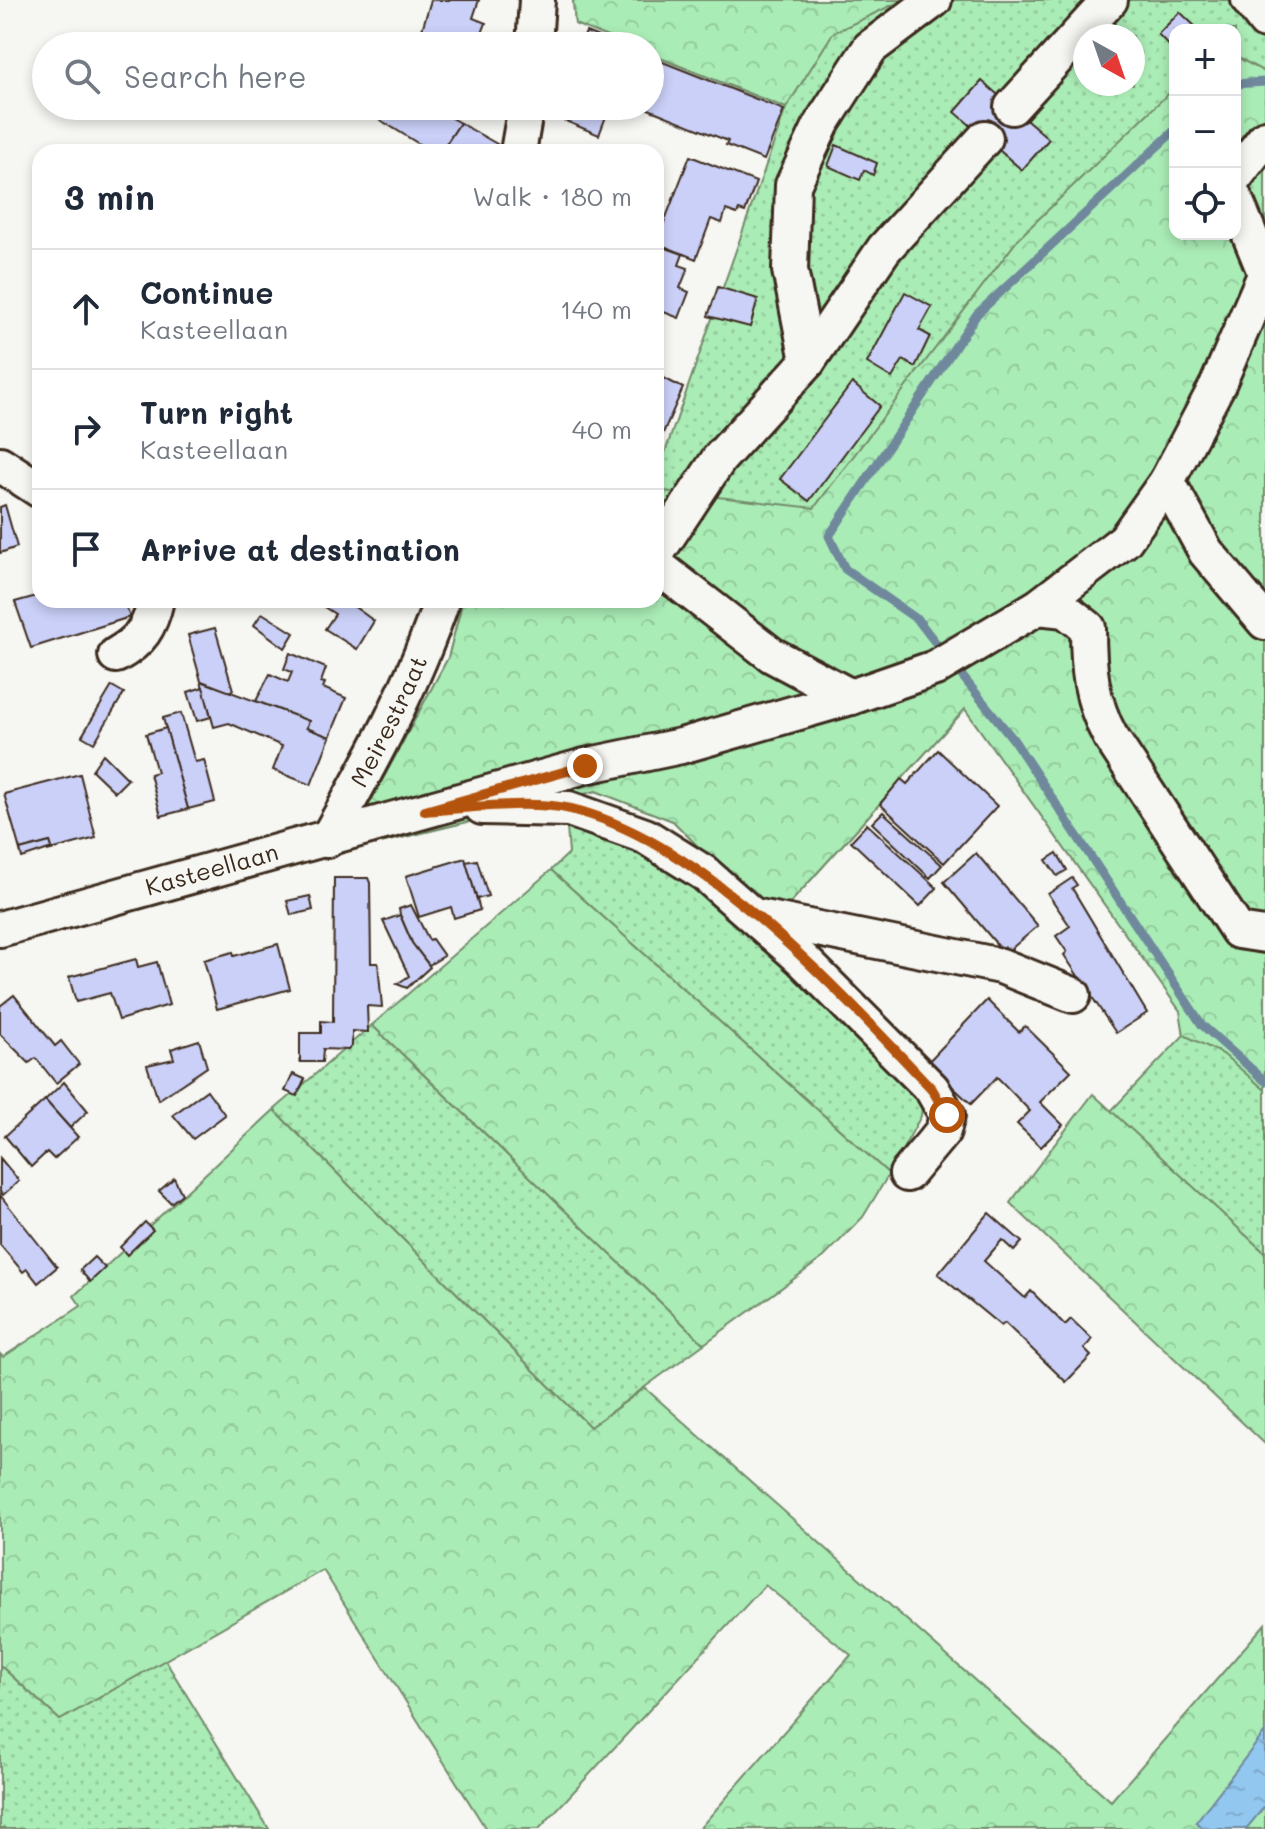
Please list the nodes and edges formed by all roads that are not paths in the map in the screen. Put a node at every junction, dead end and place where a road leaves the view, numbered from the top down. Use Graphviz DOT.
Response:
graph roads {
  1 [pos="537,0"];
  2 [pos="934,0"];
  3 [pos="1110,0"];
  4 [pos="1249,0"];
  5 [pos="1265,21"];
  6 [pos="535,32"];
  7 [pos="1012,107"];
  8 [pos="524,120"];
  9 [pos="985,138"];
  10 [pos="1265,138"];
  11 [pos="519,144"];
  12 [pos="1241,169"];
  13 [pos="1241,214"];
  14 [pos="1265,273"];
  15 [pos="808,361"];
  16 [pos="0,464"];
  17 [pos="1167,481"];
  18 [pos="32,485"];
  19 [pos="664,542"];
  20 [pos="664,571"];
  21 [pos="1038,607"];
  22 [pos="154,608"];
  23 [pos="439,608"];
  24 [pos="1265,622"];
  25 [pos="116,655"];
  26 [pos="851,697"];
  27 [pos="425,811"];
  28 [pos="327,840"];
  29 [pos="753,916"];
  30 [pos="0,929"];
  31 [pos="1265,935"];
  32 [pos="1073,995"];
  33 [pos="907,1174"];
  1 -- 6 [label="street"];
  2 -- 15 [label="street"];
  3 -- 7 [label="street"];
  4 -- 5 [label="street"];
  8 -- 11 [label="street"];
  9 -- 15 [label="street"];
  10 -- 12 [label="street"];
  13 -- 14 [label="street"];
  14 -- 17 [label="street, Kasteellaan"];
  15 -- 19 [label="street"];
  16 -- 18 [label="street"];
  17 -- 21 [label="street, Kasteellaan"];
  17 -- 24 [label="street"];
  20 -- 26 [label="street"];
  21 -- 26 [label="street, Kasteellaan"];
  21 -- 31 [label="street"];
  22 -- 25 [label="street"];
  23 -- 28 [label="street, Meirestraat"];
  26 -- 27 [label="street, Kasteellaan"];
  27 -- 28 [label="street, Kasteellaan"];
  27 -- 29 [label="street, Kasteellaan"];
  28 -- 30 [label="street, Kasteellaan"];
  29 -- 32 [label="street"];
  29 -- 33 [label="street, Kasteellaan"];
}
